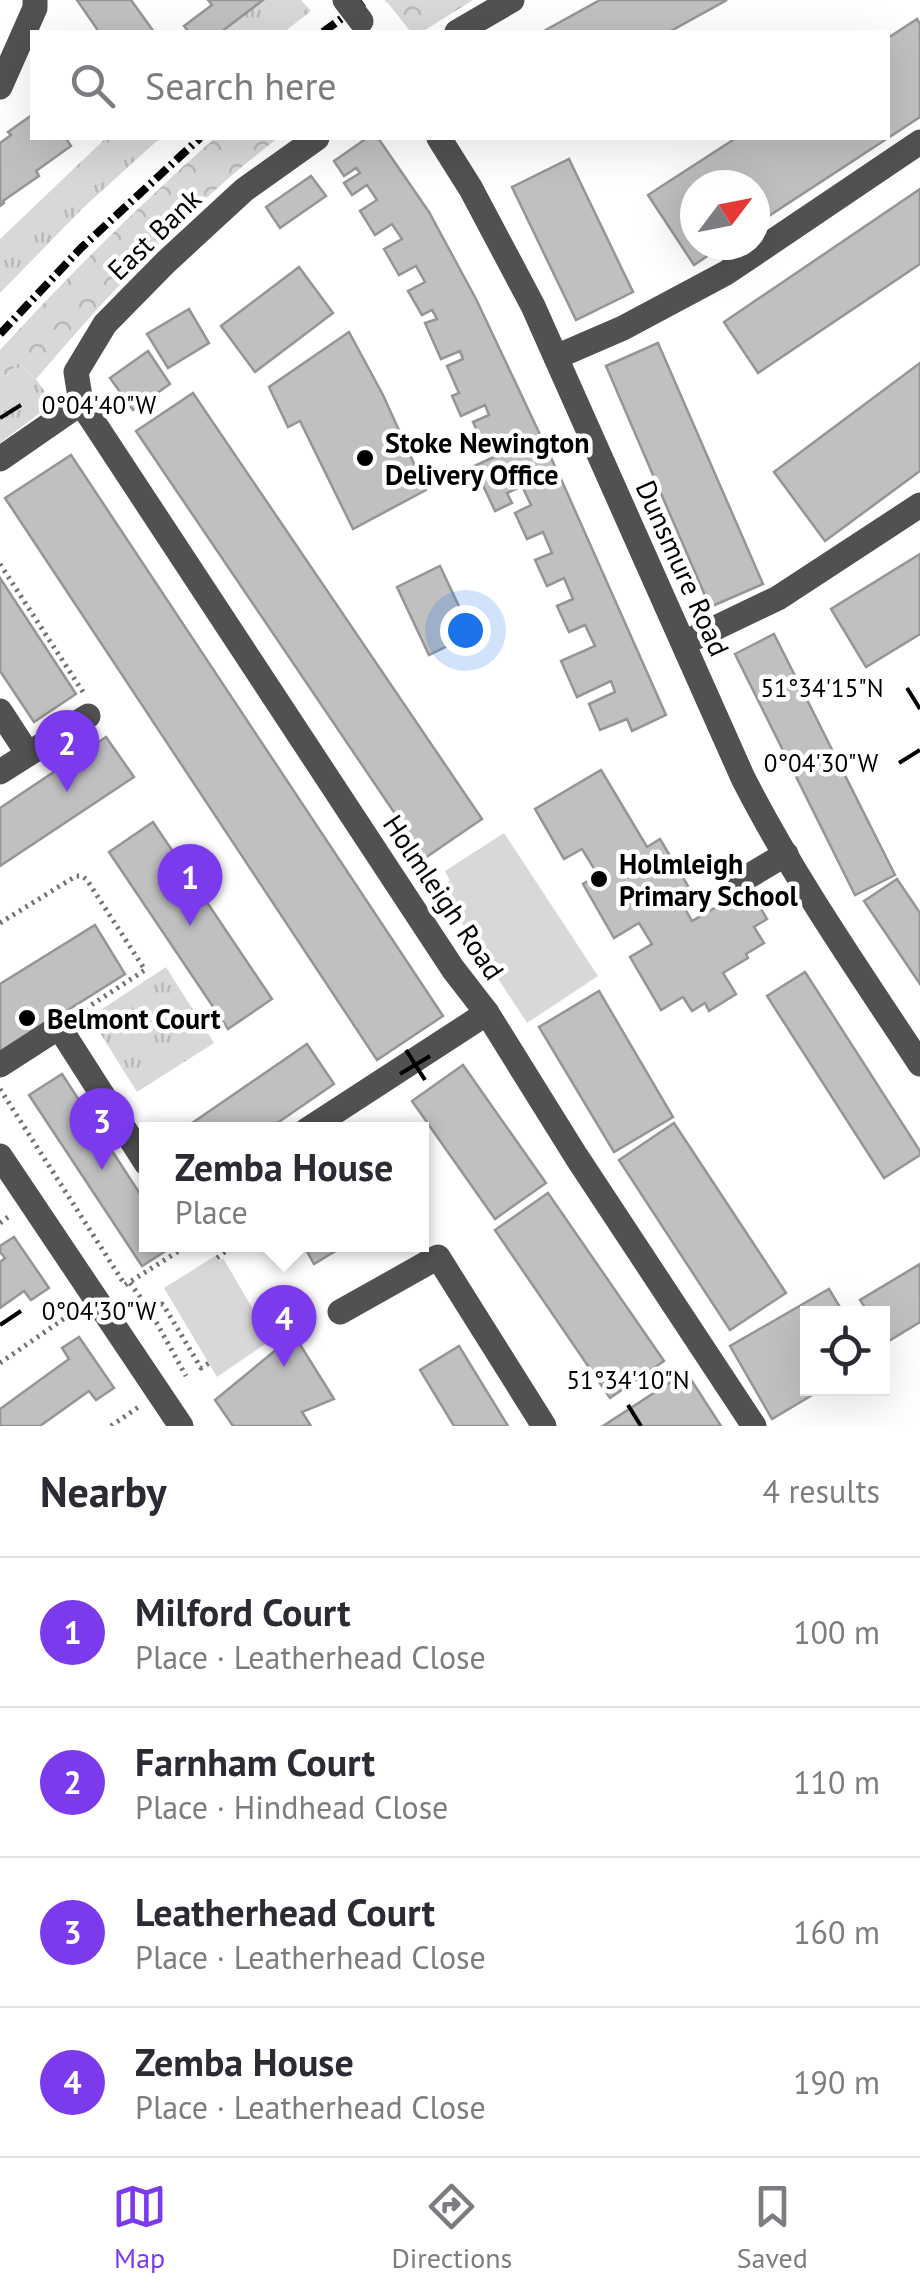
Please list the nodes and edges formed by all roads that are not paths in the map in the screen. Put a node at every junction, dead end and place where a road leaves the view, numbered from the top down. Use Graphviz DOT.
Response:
graph roads {
  1 [pos="35,0"];
  2 [pos="512,0"];
  3 [pos="460,30"];
  4 [pos="0,87"];
  5 [pos="314,140"];
  6 [pos="440,140"];
  7 [pos="920,142"];
  8 [pos="556,358"];
  9 [pos="81,403"];
  10 [pos="0,459"];
  11 [pos="920,506"];
  12 [pos="684,643"];
  13 [pos="0,711"];
  14 [pos="88,716"];
  15 [pos="28,754"];
  16 [pos="0,772"];
  17 [pos="786,854"];
  18 [pos="734,885"];
  19 [pos="487,1013"];
  20 [pos="920,1064"];
  21 [pos="0,1065"];
  22 [pos="320,1122"];
  23 [pos="139,1151"];
  24 [pos="0,1156"];
  25 [pos="340,1312"];
  26 [pos="180,1426"];
  27 [pos="544,1426"];
  28 [pos="754,1426"];
  1 -- 4 [label="street"];
  2 -- 3 [label="street"];
  5 -- 9 [label="street, East Bank"];
  6 -- 8 [label="street, Dunsmure Road"];
  7 -- 8 [label="street"];
  8 -- 12 [label="street, Dunsmure Road"];
  9 -- 10 [label="street"];
  9 -- 19 [label="street, Holmleigh Road"];
  11 -- 12 [label="street"];
  12 -- 17 [label="street, Dunsmure Road"];
  13 -- 15 [label="street"];
  14 -- 15 [label="street"];
  15 -- 16 [label="street"];
  17 -- 18 [label="street"];
  17 -- 20 [label="street, Dunsmure Road"];
  19 -- 22 [label="street"];
  19 -- 28 [label="street, Holmleigh Road"];
  21 -- 23 [label="street"];
  24 -- 26 [label="street"];
  25 -- 27 [label="street"];
}
